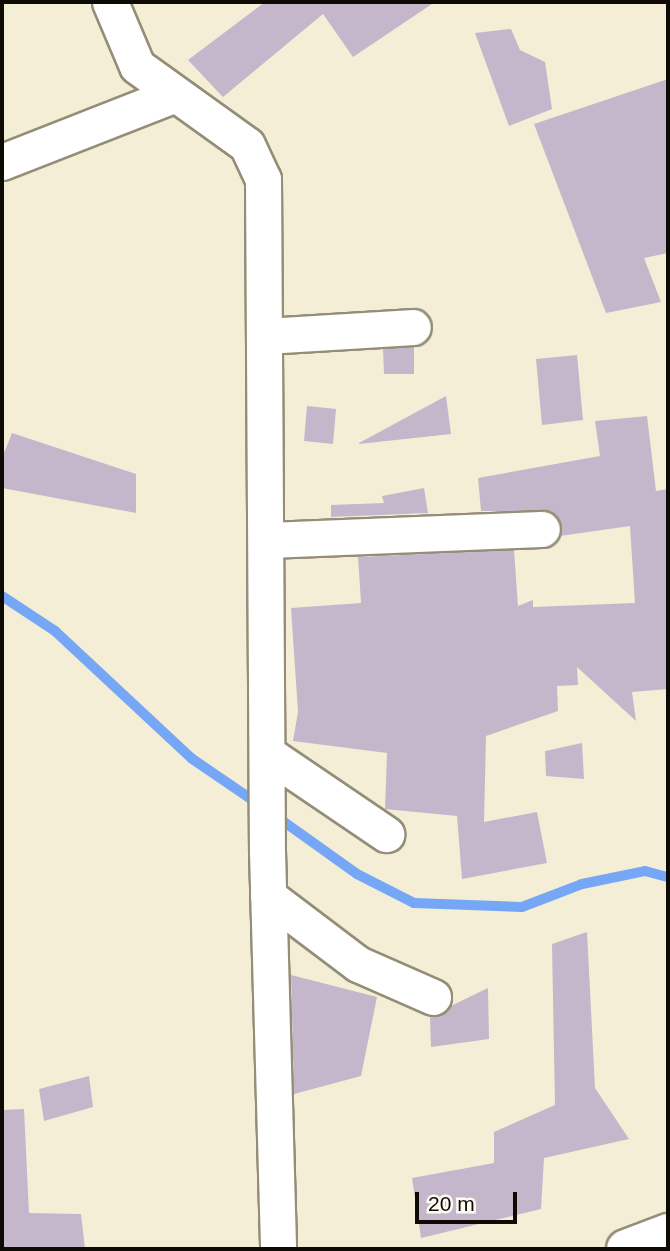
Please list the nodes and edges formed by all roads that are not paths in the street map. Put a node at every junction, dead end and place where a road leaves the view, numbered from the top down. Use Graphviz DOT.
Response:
graph roads {
  1 [pos="110,2"];
  2 [pos="173,95"];
  3 [pos="2,162"];
  4 [pos="413,327"];
  5 [pos="266,336"];
  6 [pos="542,529"];
  7 [pos="267,540"];
  8 [pos="268,765"];
  9 [pos="386,834"];
  10 [pos="268,897"];
  11 [pos="433,997"];
  12 [pos="668,1233"];
  13 [pos="278,1249"];
  14 [pos="626,1249"];
  1 -- 2 [label="street"];
  2 -- 3 [label="street"];
  2 -- 5 [label="street"];
  4 -- 5 [label="street"];
  5 -- 7 [label="street"];
  6 -- 7 [label="street"];
  7 -- 8 [label="street"];
  8 -- 9 [label="street"];
  8 -- 10 [label="street"];
  10 -- 11 [label="street"];
  10 -- 13 [label="street"];
  12 -- 14 [label="street"];
}
